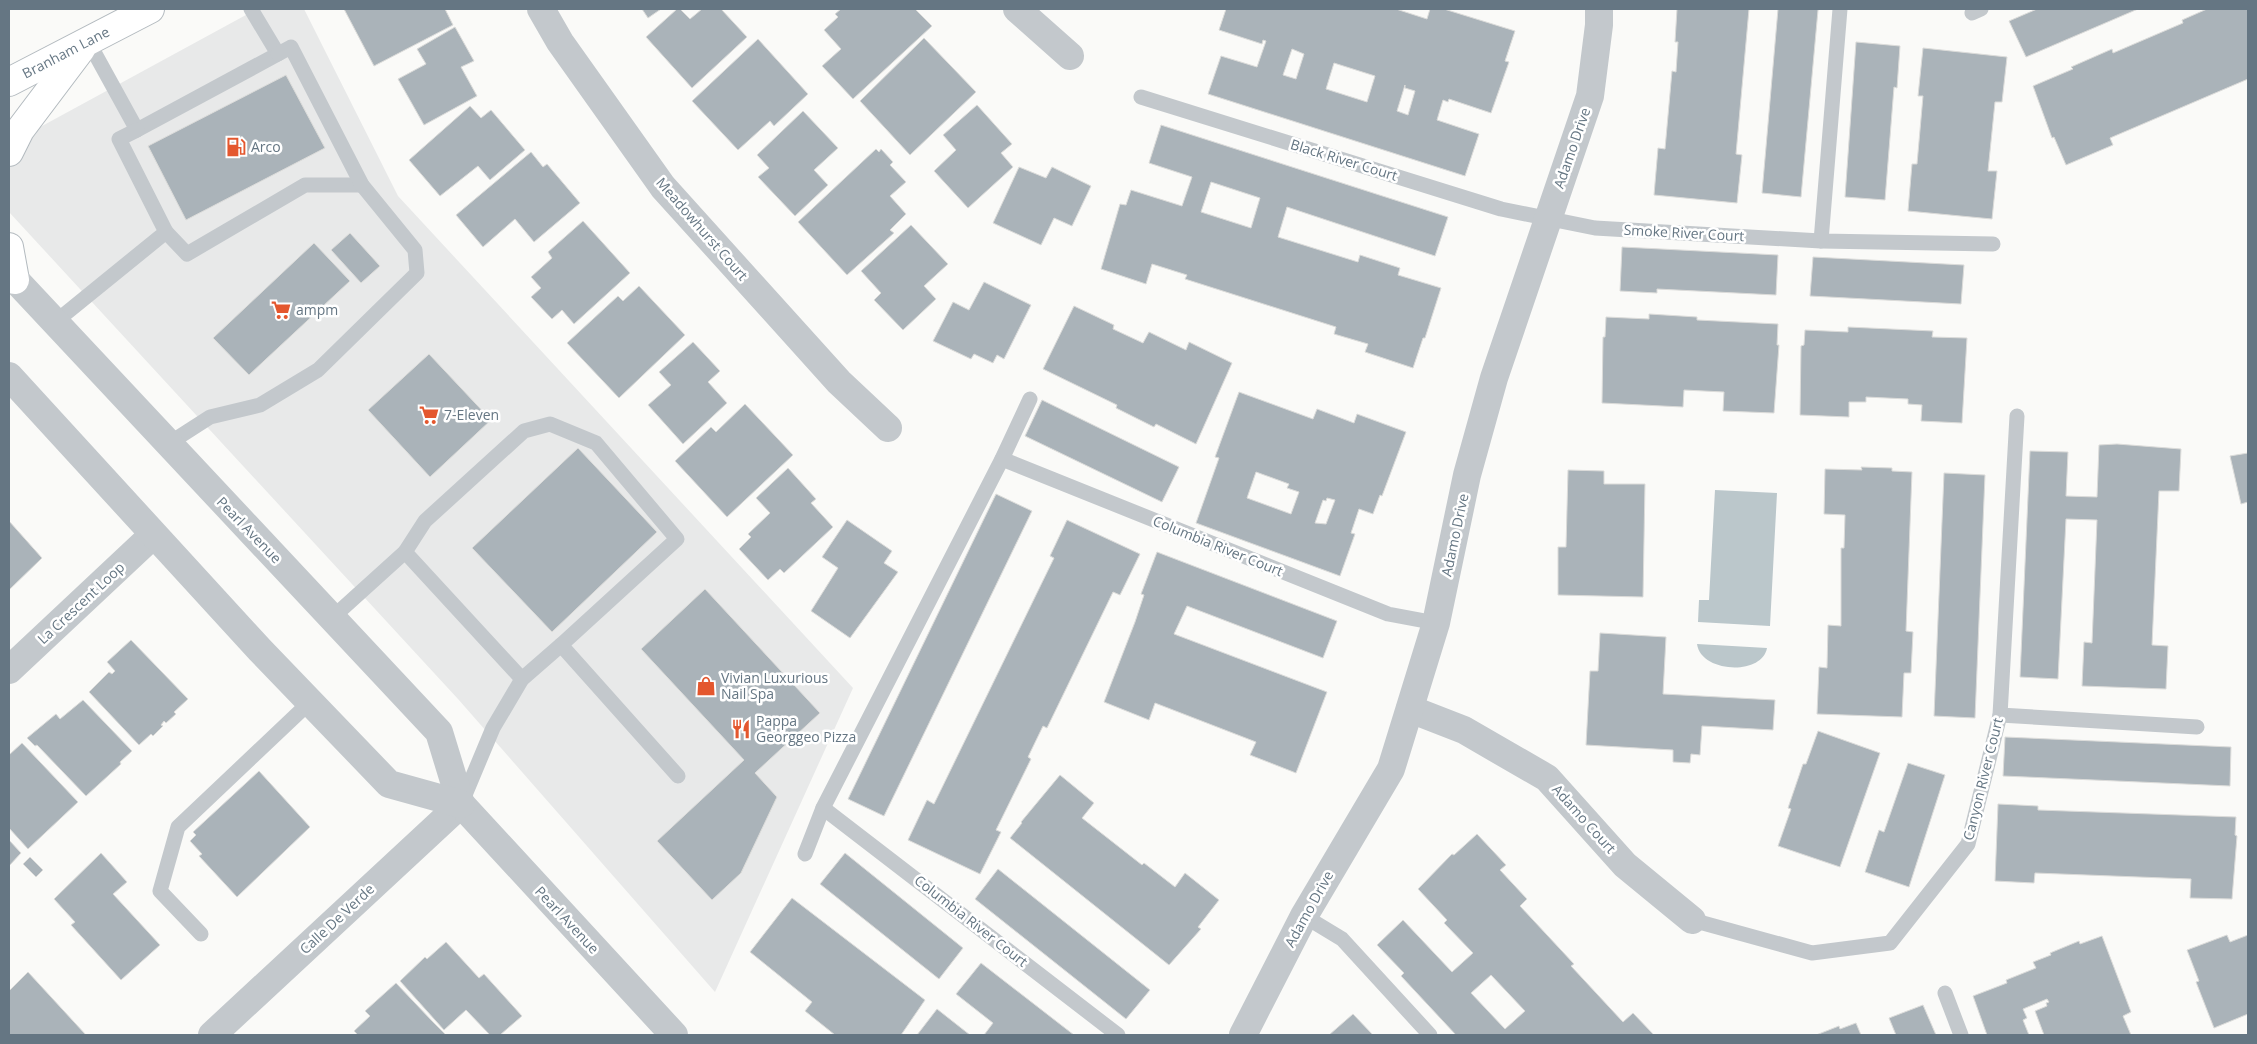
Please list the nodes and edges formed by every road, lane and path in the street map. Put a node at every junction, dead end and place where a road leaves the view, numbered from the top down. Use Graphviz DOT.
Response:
graph roads {
  1 [pos="150,9"];
  2 [pos="251,9"];
  3 [pos="541,9"];
  4 [pos="1017,9"];
  5 [pos="1599,9"];
  6 [pos="1840,9"];
  7 [pos="88,41"];
  8 [pos="278,54"];
  9 [pos="1070,56"];
  10 [pos="9,82"];
  11 [pos="1141,97"];
  12 [pos="137,130"];
  13 [pos="9,152"];
  14 [pos="362,185"];
  15 [pos="1548,218"];
  16 [pos="166,232"];
  17 [pos="1821,241"];
  18 [pos="1993,244"];
  19 [pos="9,247"];
  20 [pos="12,277"];
  21 [pos="54,322"];
  22 [pos="9,376"];
  23 [pos="1030,400"];
  24 [pos="2017,416"];
  25 [pos="888,428"];
  26 [pos="168,444"];
  27 [pos="1002,459"];
  28 [pos="153,535"];
  29 [pos="405,552"];
  30 [pos="332,618"];
  31 [pos="1436,623"];
  32 [pos="561,645"];
  33 [pos="9,670"];
  34 [pos="522,678"];
  35 [pos="310,702"];
  36 [pos="1410,710"];
  37 [pos="2000,715"];
  38 [pos="2197,727"];
  39 [pos="678,776"];
  40 [pos="461,804"];
  41 [pos="823,808"];
  42 [pos="804,854"];
  43 [pos="1304,916"];
  44 [pos="1692,920"];
  45 [pos="201,934"];
  46 [pos="1945,993"];
  47 [pos="212,1035"];
  48 [pos="674,1035"];
  49 [pos="1118,1035"];
  50 [pos="1243,1035"];
  51 [pos="1430,1035"];
  52 [pos="1961,1035"];
  1 -- 7 [label="main road, Branham Lane"];
  2 -- 8 [label="lane"];
  3 -- 25 [label="street, Meadowhurst Court"];
  4 -- 9 [label="street"];
  5 -- 15 [label="street, Adamo Drive"];
  6 -- 17 [label="lane"];
  7 -- 10 [label="main road, Branham Lane"];
  7 -- 12 [label="lane"];
  7 -- 13 [label="main road"];
  8 -- 12 [label="lane"];
  8 -- 14 [label="lane"];
  11 -- 15 [label="lane, Black River Court"];
  12 -- 16 [label="lane"];
  14 -- 16 [label="lane"];
  14 -- 26 [label="lane"];
  15 -- 17 [label="lane, Smoke River Court"];
  15 -- 31 [label="street, Adamo Drive"];
  16 -- 21 [label="lane"];
  17 -- 18 [label="lane, Smoke River Court"];
  19 -- 20 [label="main road"];
  20 -- 21 [label="street, Pearl Avenue"];
  21 -- 26 [label="street, Pearl Avenue"];
  22 -- 28 [label="street"];
  23 -- 27 [label="lane"];
  24 -- 37 [label="lane, Canyon River Court"];
  26 -- 30 [label="street, Pearl Avenue"];
  27 -- 31 [label="lane, Columbia River Court"];
  27 -- 41 [label="lane"];
  28 -- 33 [label="street, La Crescent Loop"];
  28 -- 35 [label="street"];
  29 -- 30 [label="lane"];
  29 -- 32 [label="lane"];
  29 -- 34 [label="lane"];
  30 -- 40 [label="street, Pearl Avenue"];
  31 -- 36 [label="street, Adamo Drive"];
  32 -- 34 [label="lane"];
  32 -- 39 [label="lane"];
  34 -- 40 [label="lane"];
  35 -- 40 [label="street"];
  35 -- 45 [label="lane"];
  36 -- 43 [label="street, Adamo Drive"];
  36 -- 44 [label="street, Adamo Court"];
  37 -- 38 [label="lane"];
  37 -- 44 [label="lane, Canyon River Court"];
  40 -- 47 [label="street, Calle De Verde"];
  40 -- 48 [label="street, Pearl Avenue"];
  41 -- 42 [label="lane"];
  41 -- 49 [label="lane, Columbia River Court"];
  43 -- 50 [label="street, Adamo Drive"];
  43 -- 51 [label="lane"];
  46 -- 52 [label="lane"];
}
